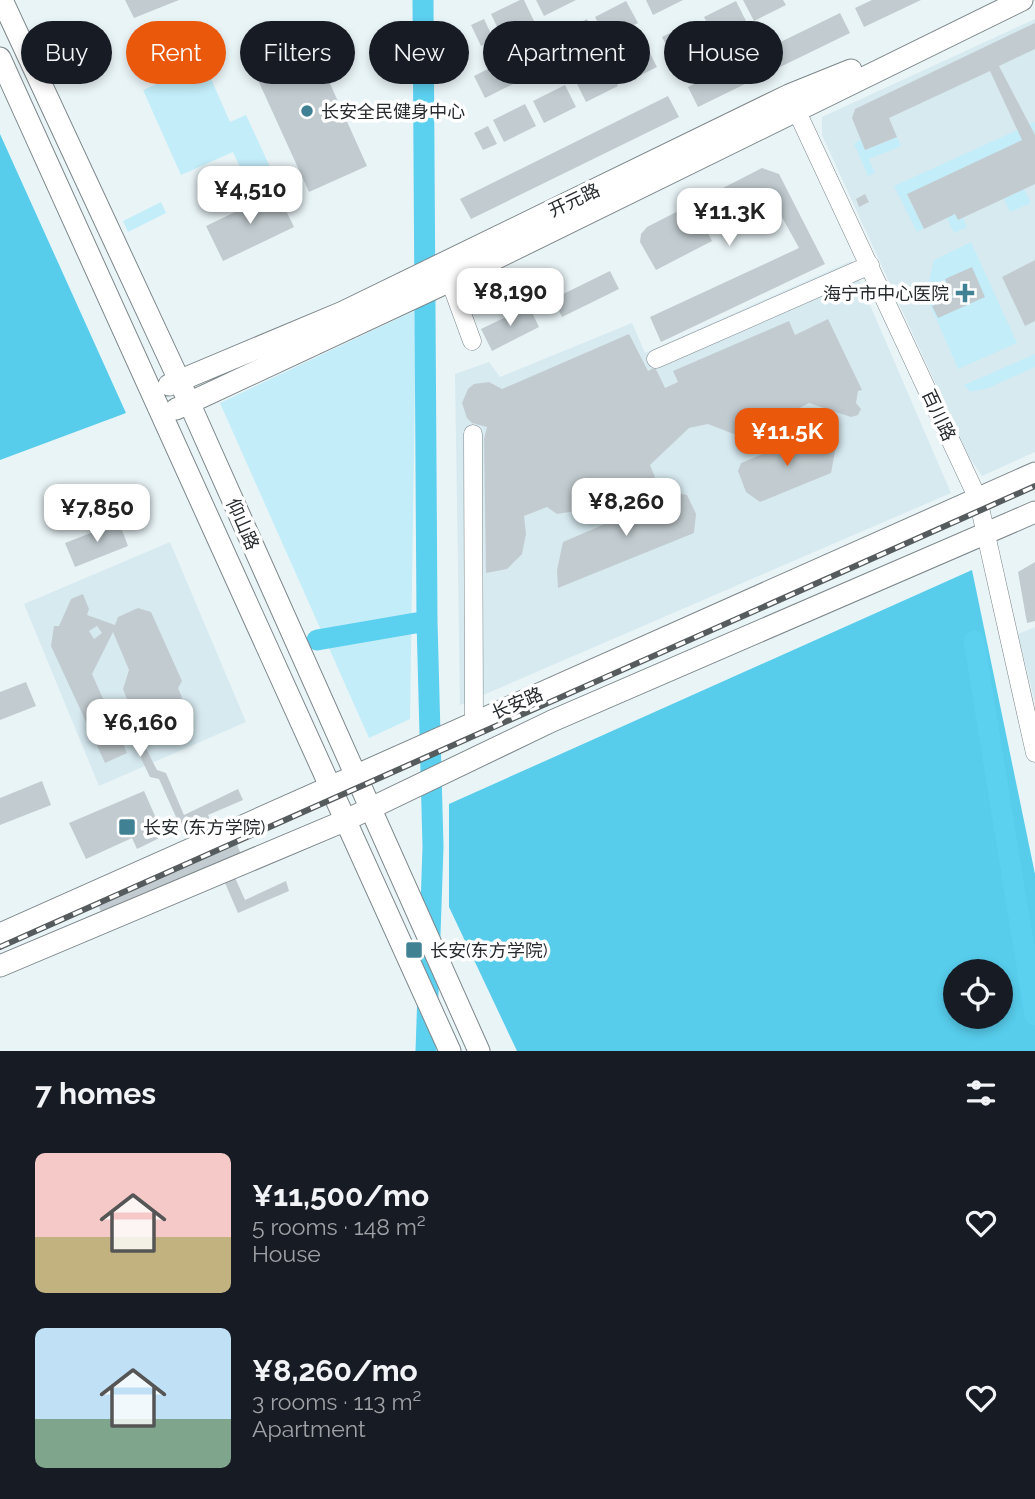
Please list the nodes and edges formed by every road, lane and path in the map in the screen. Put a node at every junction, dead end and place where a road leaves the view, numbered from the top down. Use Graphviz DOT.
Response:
graph roads {
  1 [pos="2,0"];
  2 [pos="993,0"];
  3 [pos="1022,0"];
  4 [pos="0,58"];
  5 [pos="793,103"];
  6 [pos="870,265"];
  7 [pos="442,277"];
  8 [pos="472,341"];
  9 [pos="656,359"];
  10 [pos="179,380"];
  11 [pos="151,393"];
  12 [pos="189,403"];
  13 [pos="161,415"];
  14 [pos="473,433"];
  15 [pos="1035,473"];
  16 [pos="978,499"];
  17 [pos="1035,512"];
  18 [pos="988,532"];
  19 [pos="470,723"];
  20 [pos="1035,753"];
  21 [pos="355,776"];
  22 [pos="329,787"];
  23 [pos="370,809"];
  24 [pos="344,821"];
  25 [pos="0,934"];
  26 [pos="0,966"];
  27 [pos="448,1045"];
  28 [pos="479,1051"];
  1 -- 10 [label="main road, 仰山路"];
  2 -- 5 [label="main road, 开元路"];
  3 -- 5 [label="main road, 开元路"];
  4 -- 11 [label="main road, 仰山路"];
  5 -- 6 [label="street, 百川路"];
  5 -- 7 [label="main road, 开元路"];
  6 -- 9 [label="street"];
  6 -- 16 [label="street, 百川路"];
  7 -- 8 [label="street"];
  7 -- 10 [label="main road, 开元路"];
  7 -- 12 [label="main road"];
  10 -- 11 [label="main road, 开元路"];
  10 -- 12 [label="main road, 仰山路"];
  11 -- 13 [label="main road, 仰山路"];
  12 -- 13 [label="main road"];
  12 -- 21 [label="main road, 仰山路"];
  13 -- 22 [label="main road, 仰山路"];
  14 -- 19 [label="street"];
  15 -- 16 [label="main road, 长安路"];
  16 -- 18 [label="street, 百川路"];
  16 -- 19 [label="main road, 长安路"];
  17 -- 18 [label="main road, 长安路"];
  18 -- 20 [label="street, 百川路"];
  18 -- 23 [label="main road, 长安路"];
  19 -- 21 [label="main road, 长安路"];
  21 -- 22 [label="main road, 长安路"];
  21 -- 23 [label="main road, 仰山路"];
  22 -- 24 [label="main road, 仰山路"];
  22 -- 25 [label="main road, 长安路"];
  23 -- 24 [label="main road"];
  23 -- 28 [label="main road, 仰山路"];
  24 -- 26 [label="main road"];
  24 -- 27 [label="main road, 仰山路"];
}
